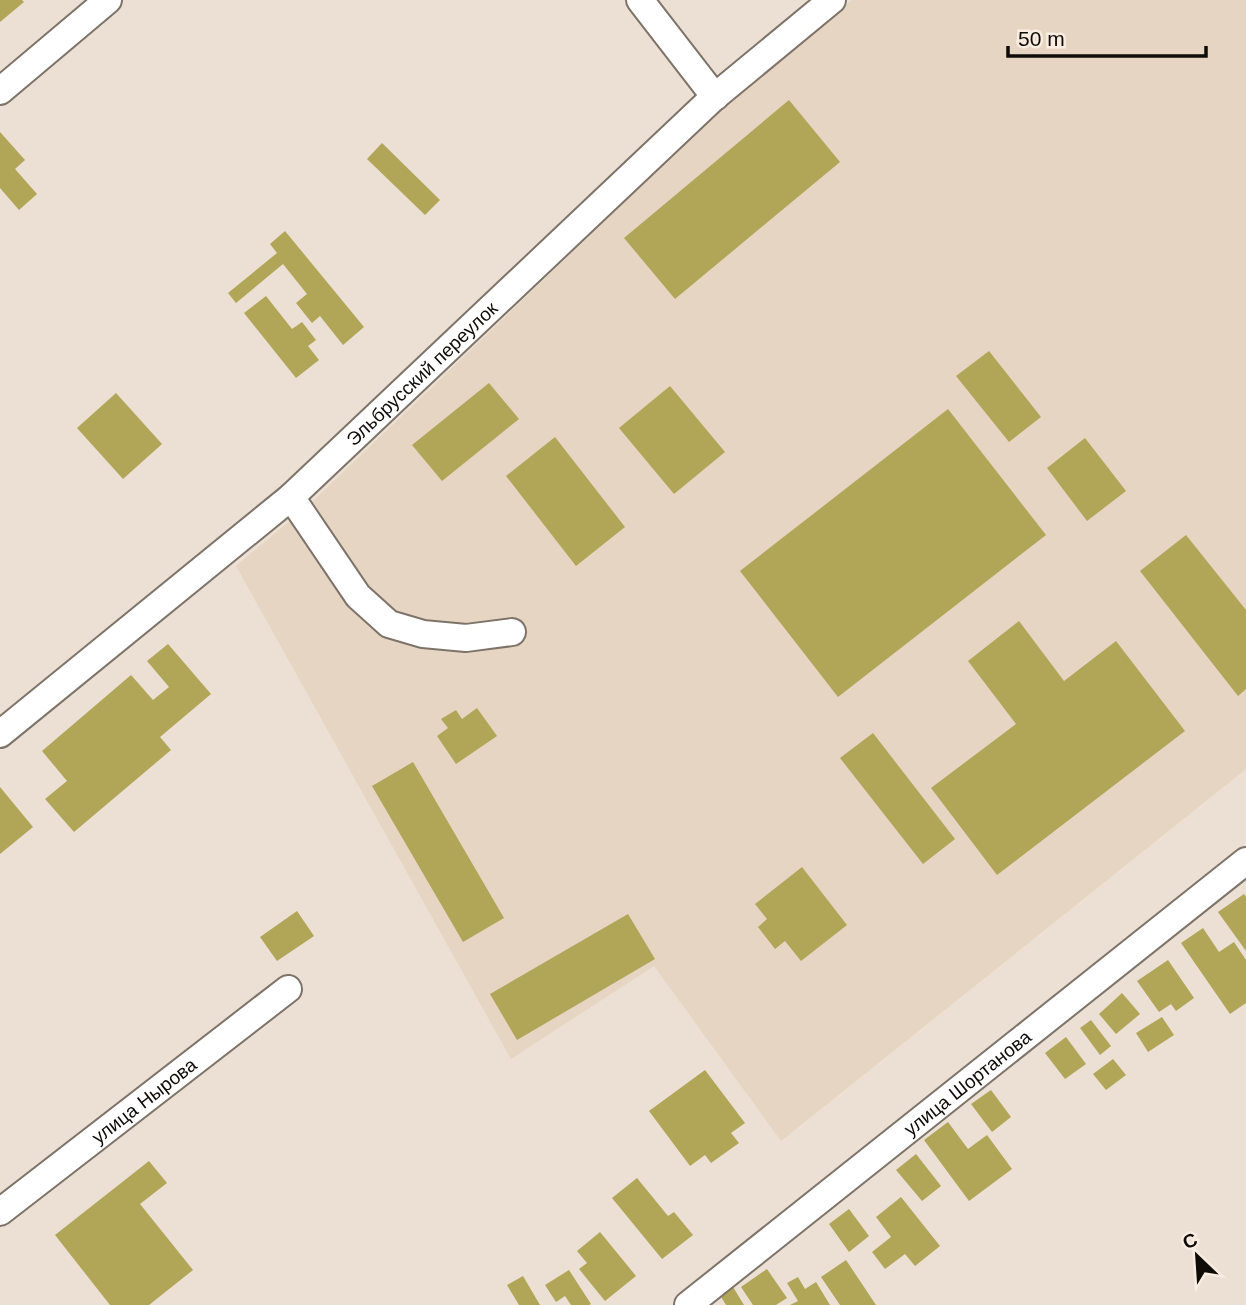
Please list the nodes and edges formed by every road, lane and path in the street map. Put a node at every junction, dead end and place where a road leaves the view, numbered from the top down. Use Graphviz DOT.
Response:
graph roads {
  1 [pos="108,0"];
  2 [pos="640,0"];
  3 [pos="832,0"];
  4 [pos="0,91"];
  5 [pos="716,97"];
  6 [pos="291,497"];
  7 [pos="512,632"];
  8 [pos="0,734"];
  9 [pos="1246,861"];
  10 [pos="288,989"];
  11 [pos="0,1212"];
  12 [pos="688,1305"];
  1 -- 4 [label="street"];
  2 -- 5 [label="street"];
  3 -- 5 [label="street, Эльбрусский переулок"];
  5 -- 6 [label="street, Эльбрусский переулок"];
  6 -- 7 [label="street"];
  6 -- 8 [label="street, Эльбрусский переулок"];
  9 -- 12 [label="street, улица Шортанова"];
  10 -- 11 [label="street, улица Нырова"];
}
